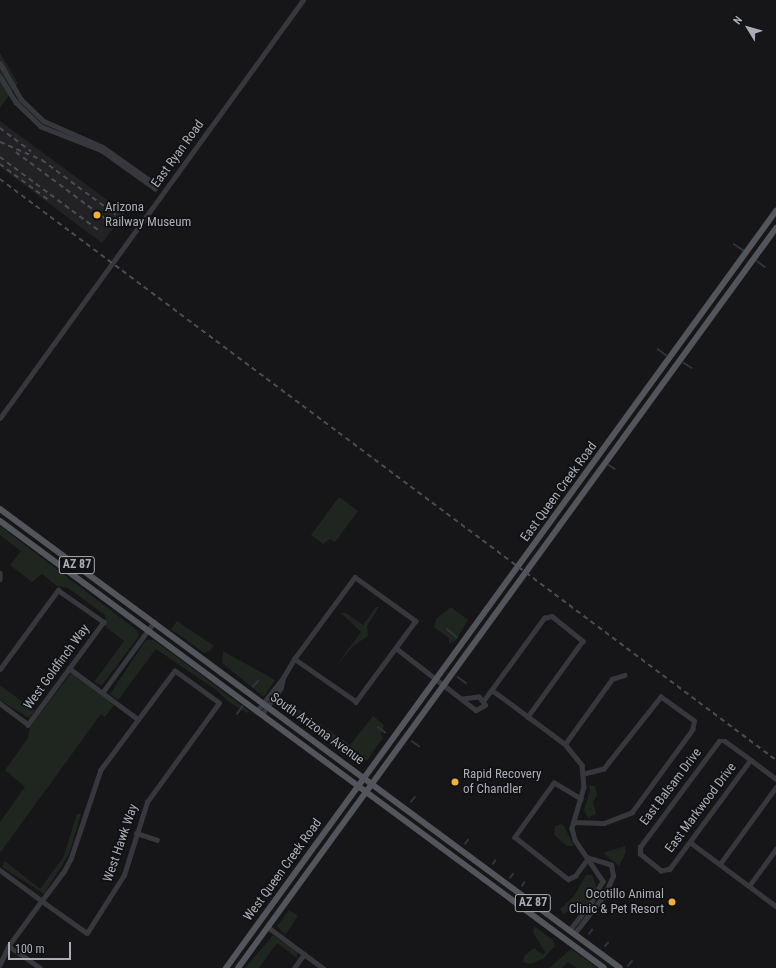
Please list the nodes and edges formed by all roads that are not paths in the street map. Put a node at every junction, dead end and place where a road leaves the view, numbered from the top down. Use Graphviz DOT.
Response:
graph roads {
  1 [pos="303,0"];
  2 [pos="0,63"];
  3 [pos="0,77"];
  4 [pos="776,211"];
  5 [pos="776,228"];
  6 [pos="0,418"];
  7 [pos="581,480"];
  8 [pos="588,486"];
  9 [pos="0,509"];
  10 [pos="0,521"];
  11 [pos="154,622"];
  12 [pos="148,630"];
  13 [pos="396,648"];
  14 [pos="294,659"];
  15 [pos="69,668"];
  16 [pos="0,669"];
  17 [pos="624,675"];
  18 [pos="436,678"];
  19 [pos="444,684"];
  20 [pos="492,690"];
  21 [pos="102,693"];
  22 [pos="463,699"];
  23 [pos="484,700"];
  24 [pos="0,704"];
  25 [pos="266,704"];
  26 [pos="260,712"];
  27 [pos="528,717"];
  28 [pos="138,719"];
  29 [pos="565,744"];
  30 [pos="751,760"];
  31 [pos="584,774"];
  32 [pos="363,776"];
  33 [pos="776,779"];
  34 [pos="358,784"];
  35 [pos="373,784"];
  36 [pos="776,787"];
  37 [pos="367,792"];
  38 [pos="581,799"];
  39 [pos="573,822"];
  40 [pos="136,833"];
  41 [pos="157,840"];
  42 [pos="690,842"];
  43 [pos="776,850"];
  44 [pos="470,856"];
  45 [pos="588,858"];
  46 [pos="603,863"];
  47 [pos="464,864"];
  48 [pos="720,864"];
  49 [pos="670,869"];
  50 [pos="0,870"];
  51 [pos="598,870"];
  52 [pos="749,886"];
  53 [pos="42,901"];
  54 [pos="776,906"];
  55 [pos="268,927"];
  56 [pos="572,932"];
  57 [pos="9,946"];
  58 [pos="304,954"];
  59 [pos="0,965"];
  60 [pos="40,968"];
  61 [pos="226,968"];
  62 [pos="238,968"];
  63 [pos="294,968"];
  64 [pos="323,968"];
  65 [pos="604,968"];
  66 [pos="620,968"];
  1 -- 6 [label="street, East Ryan Road"];
  2 -- 3 [label="street"];
  4 -- 7 [label="main road, East Queen Creek Road"];
  5 -- 8 [label="main road, East Queen Creek Road"];
  7 -- 8 [label="main road"];
  7 -- 18 [label="main road, East Queen Creek Road"];
  8 -- 19 [label="main road, East Queen Creek Road"];
  9 -- 11 [label="main road, South Arizona Avenue / AZ 87"];
  10 -- 12 [label="main road, South Arizona Avenue / AZ 87"];
  11 -- 12 [label="street"];
  11 -- 25 [label="main road, South Arizona Avenue / AZ 87"];
  12 -- 21 [label="street"];
  12 -- 26 [label="main road, South Arizona Avenue / AZ 87"];
  13 -- 14 [label="street"];
  13 -- 14 [label="street"];
  13 -- 18 [label="street"];
  14 -- 25 [label="street"];
  15 -- 16 [label="street, West Goldfinch Way"];
  15 -- 21 [label="street"];
  15 -- 24 [label="street, West Goldfinch Way"];
  17 -- 29 [label="street"];
  18 -- 19 [label="street"];
  18 -- 32 [label="main road, East Queen Creek Road"];
  19 -- 22 [label="street"];
  19 -- 35 [label="main road, East Queen Creek Road"];
  20 -- 23 [label="street"];
  20 -- 27 [label="street"];
  20 -- 27 [label="street"];
  21 -- 28 [label="street"];
  22 -- 23 [label="street"];
  22 -- 23 [label="street"];
  25 -- 26 [label="street"];
  25 -- 32 [label="main road, South Arizona Avenue / AZ 87"];
  26 -- 34 [label="main road, South Arizona Avenue / AZ 87"];
  27 -- 29 [label="street"];
  28 -- 40 [label="street, West Hawk Way"];
  28 -- 53 [label="street"];
  29 -- 31 [label="street"];
  30 -- 33 [label="street"];
  30 -- 42 [label="street, East Markwood Drive"];
  30 -- 49 [label="street, East Balsam Drive"];
  31 -- 38 [label="street"];
  31 -- 39 [label="street"];
  32 -- 34 [label="main road, East Queen Creek Road"];
  32 -- 35 [label="main road, South Arizona Avenue / AZ 87"];
  34 -- 37 [label="main road, South Arizona Avenue / AZ 87"];
  34 -- 61 [label="main road, West Queen Creek Road"];
  35 -- 37 [label="main road, East Queen Creek Road"];
  35 -- 44 [label="main road, South Arizona Avenue / AZ 87"];
  36 -- 48 [label="street"];
  37 -- 47 [label="main road, South Arizona Avenue / AZ 87"];
  37 -- 55 [label="main road, West Queen Creek Road"];
  38 -- 39 [label="street"];
  38 -- 45 [label="street"];
  39 -- 45 [label="street"];
  40 -- 41 [label="street"];
  40 -- 53 [label="street, West Hawk Way"];
  42 -- 48 [label="street"];
  42 -- 49 [label="street, East Markwood Drive"];
  43 -- 52 [label="street"];
  44 -- 47 [label="main road"];
  44 -- 56 [label="main road, South Arizona Avenue / AZ 87"];
  45 -- 46 [label="street"];
  45 -- 51 [label="street"];
  46 -- 51 [label="street"];
  46 -- 56 [label="street"];
  47 -- 65 [label="main road, South Arizona Avenue / AZ 87"];
  48 -- 52 [label="street"];
  50 -- 53 [label="street"];
  51 -- 56 [label="street"];
  52 -- 54 [label="street"];
  53 -- 57 [label="street"];
  55 -- 58 [label="street"];
  55 -- 62 [label="main road, West Queen Creek Road"];
  56 -- 66 [label="main road, South Arizona Avenue / AZ 87"];
  57 -- 59 [label="street"];
  57 -- 60 [label="street"];
  58 -- 63 [label="street"];
  58 -- 64 [label="street"];
}
